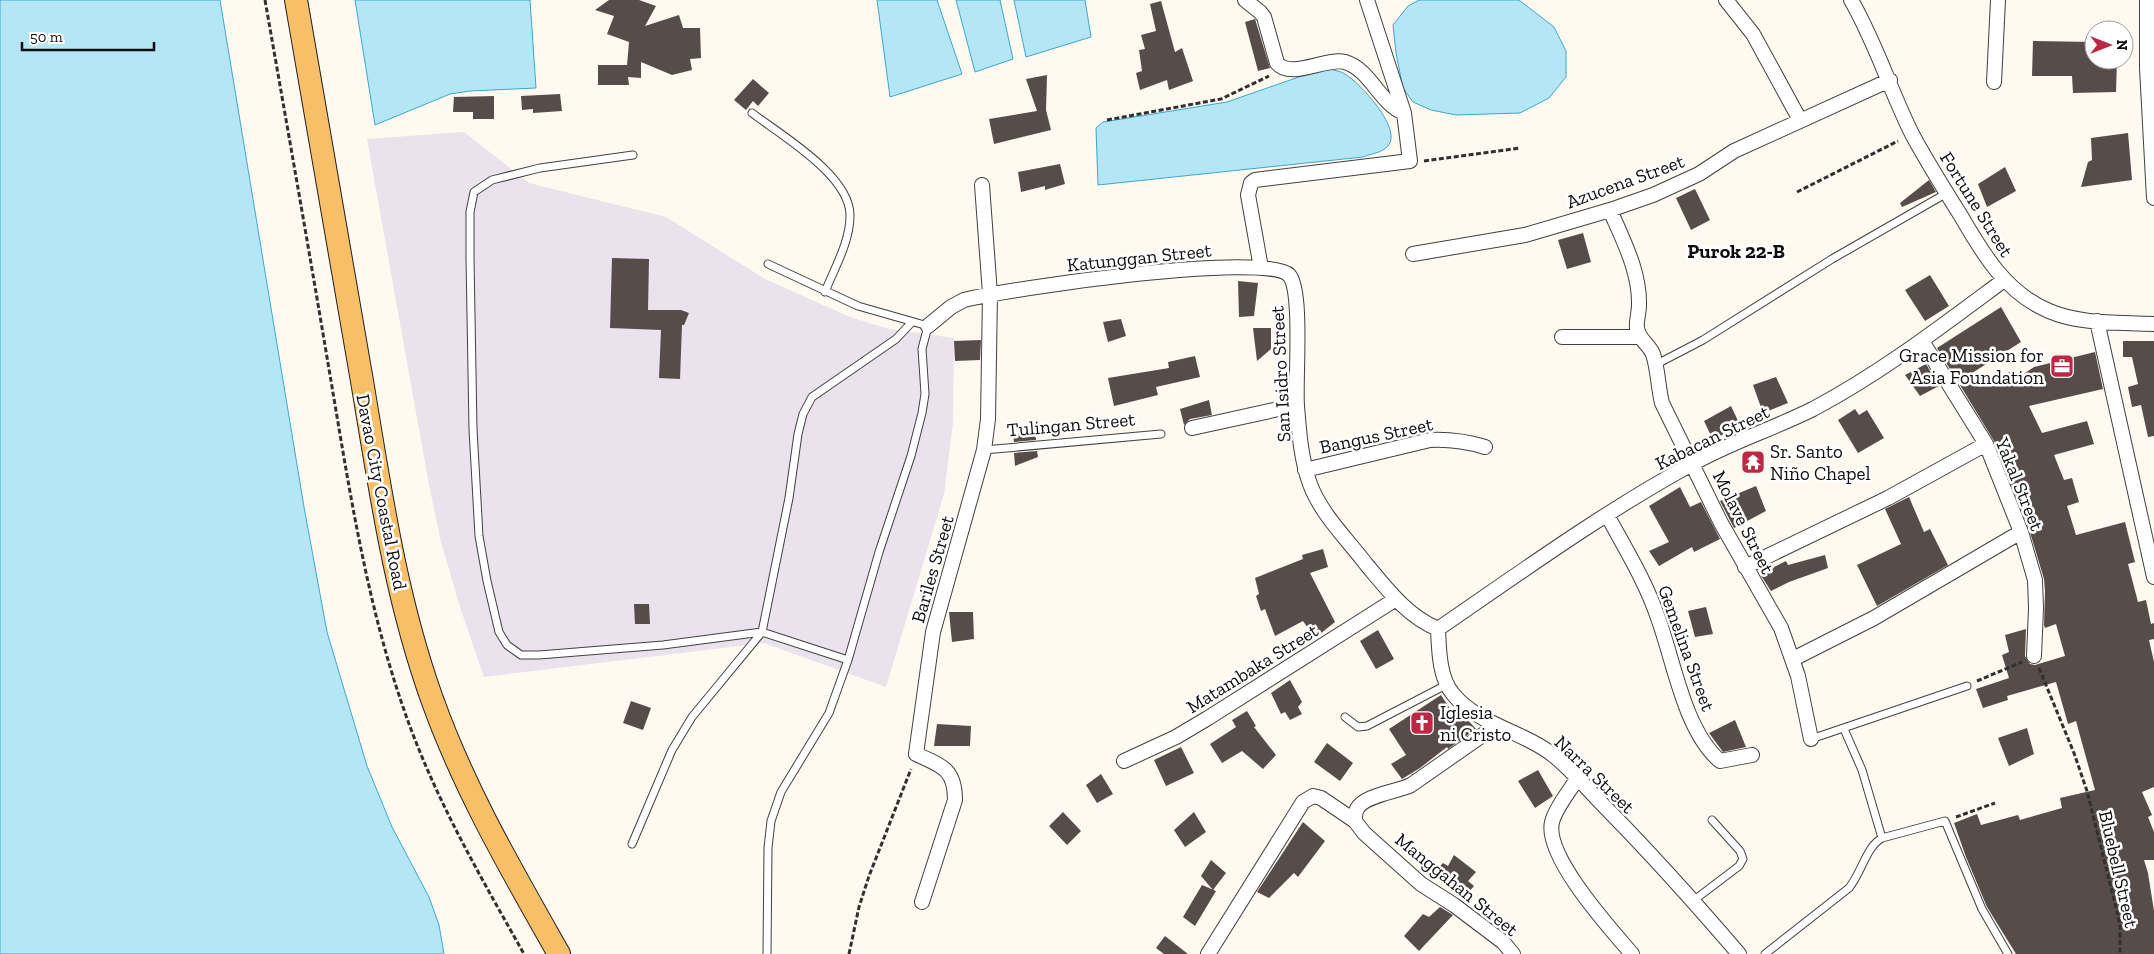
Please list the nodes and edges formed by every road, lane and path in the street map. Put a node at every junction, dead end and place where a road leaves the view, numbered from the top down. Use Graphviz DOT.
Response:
graph roads {
  1 [pos="296,0"];
  2 [pos="1245,0"];
  3 [pos="1367,0"];
  4 [pos="1726,0"];
  5 [pos="1851,0"];
  6 [pos="1998,0"];
  7 [pos="2147,0"];
  8 [pos="1284,68"];
  9 [pos="1890,80"];
  10 [pos="1994,82"];
  11 [pos="752,113"];
  12 [pos="1404,113"];
  13 [pos="1107,120"];
  14 [pos="1800,120"];
  15 [pos="1912,134"];
  16 [pos="1520,148"];
  17 [pos="633,155"];
  18 [pos="1410,161"];
  19 [pos="982,185"];
  20 [pos="1797,192"];
  21 [pos="1947,193"];
  22 [pos="2154,198"];
  23 [pos="1610,210"];
  24 [pos="1413,254"];
  25 [pos="768,264"];
  26 [pos="1261,268"];
  27 [pos="1290,277"];
  28 [pos="2004,280"];
  29 [pos="825,292"];
  30 [pos="990,294"];
  31 [pos="2097,321"];
  32 [pos="912,322"];
  33 [pos="2154,324"];
  34 [pos="928,326"];
  35 [pos="1562,337"];
  36 [pos="1640,337"];
  37 [pos="1922,341"];
  38 [pos="1655,365"];
  39 [pos="1297,405"];
  40 [pos="1192,428"];
  41 [pos="1161,434"];
  42 [pos="1986,444"];
  43 [pos="1485,447"];
  44 [pos="984,450"];
  45 [pos="1692,463"];
  46 [pos="1305,470"];
  47 [pos="1607,515"];
  48 [pos="2021,532"];
  49 [pos="1745,567"];
  50 [pos="2154,576"];
  51 [pos="1396,599"];
  52 [pos="1438,629"];
  53 [pos="762,632"];
  54 [pos="2034,656"];
  55 [pos="1793,659"];
  56 [pos="848,660"];
  57 [pos="1446,685"];
  58 [pos="1967,686"];
  59 [pos="1345,717"];
  60 [pos="1497,725"];
  61 [pos="1844,728"];
  62 [pos="1811,739"];
  63 [pos="916,754"];
  64 [pos="1752,755"];
  65 [pos="1124,761"];
  66 [pos="1577,778"];
  67 [pos="1996,803"];
  68 [pos="1712,820"];
  69 [pos="1355,821"];
  70 [pos="1944,821"];
  71 [pos="1882,838"];
  72 [pos="632,844"];
  73 [pos="1693,900"];
  74 [pos="922,902"];
  75 [pos="1212,952"];
  76 [pos="1511,953"];
  77 [pos="559,954"];
  78 [pos="767,954"];
  79 [pos="849,954"];
  80 [pos="1632,954"];
  81 [pos="1738,954"];
  82 [pos="1765,954"];
  83 [pos="2008,954"];
  84 [pos="2120,954"];
  1 -- 77 [label="main road, Davao City Coastal Road"];
  2 -- 8 [label="street"];
  3 -- 12 [label="street"];
  4 -- 14 [label="street"];
  5 -- 9 [label="street, Fortune Street"];
  6 -- 10 [label="street"];
  7 -- 22 [label="street"];
  8 -- 12 [label="street"];
  8 -- 13 [label="path"];
  9 -- 14 [label="street, Azucena Street"];
  9 -- 15 [label="street, Fortune Street"];
  11 -- 29 [label="lane"];
  12 -- 18 [label="street"];
  14 -- 23 [label="street, Azucena Street"];
  15 -- 20 [label="path"];
  15 -- 21 [label="street, Fortune Street"];
  16 -- 18 [label="path"];
  17 -- 53 [label="lane"];
  18 -- 26 [label="street"];
  19 -- 30 [label="street, Bariles Street"];
  21 -- 28 [label="street, Fortune Street"];
  21 -- 38 [label="lane"];
  23 -- 24 [label="street, Azucena Street"];
  23 -- 36 [label="street"];
  25 -- 29 [label="lane"];
  26 -- 27 [label="street, Katunggan Street"];
  26 -- 30 [label="street, Katunggan Street"];
  27 -- 39 [label="street, San Isidro Street"];
  28 -- 31 [label="street, Fortune Street"];
  28 -- 37 [label="street, Kabacan Street"];
  29 -- 32 [label="lane"];
  30 -- 34 [label="street, Katunggan Street"];
  30 -- 44 [label="street, Bariles Street"];
  31 -- 33 [label="street, Fortune Street"];
  31 -- 50 [label="street"];
  32 -- 34 [label="lane"];
  32 -- 53 [label="lane"];
  34 -- 56 [label="lane"];
  35 -- 36 [label="street"];
  36 -- 38 [label="street, Molave Street"];
  37 -- 42 [label="street, Yakal Street"];
  37 -- 45 [label="street, Kabacan Street"];
  38 -- 45 [label="street, Molave Street"];
  39 -- 40 [label="street"];
  39 -- 46 [label="street, San Isidro Street"];
  41 -- 44 [label="lane, Tulingan Street"];
  42 -- 48 [label="street, Yakal Street"];
  42 -- 49 [label="street"];
  43 -- 46 [label="street, Bangus Street"];
  44 -- 63 [label="street, Bariles Street"];
  45 -- 47 [label="street, Kabacan Street"];
  45 -- 49 [label="street, Molave Street"];
  46 -- 51 [label="street, San Isidro Street"];
  47 -- 52 [label="street, Kabacan Street"];
  47 -- 64 [label="street, Gemelina Street"];
  48 -- 54 [label="street, Yakal Street"];
  48 -- 55 [label="street"];
  49 -- 55 [label="street, Molave Street"];
  51 -- 52 [label="street, San Isidro Street"];
  51 -- 65 [label="street, Matambaka Street"];
  52 -- 57 [label="street"];
  53 -- 56 [label="lane"];
  53 -- 72 [label="lane"];
  54 -- 58 [label="path"];
  54 -- 84 [label="path, Bluebell Street"];
  55 -- 62 [label="street, Molave Street"];
  56 -- 78 [label="lane"];
  57 -- 59 [label="lane"];
  57 -- 60 [label="street, Narra Street"];
  58 -- 61 [label="lane"];
  60 -- 66 [label="street, Narra Street"];
  60 -- 69 [label="street"];
  61 -- 62 [label="lane"];
  61 -- 71 [label="lane"];
  63 -- 74 [label="street"];
  63 -- 79 [label="path"];
  66 -- 73 [label="street, Narra Street"];
  66 -- 80 [label="street"];
  67 -- 70 [label="path"];
  68 -- 73 [label="lane"];
  69 -- 75 [label="street, Manggahan Street"];
  69 -- 76 [label="street, Manggahan Street"];
  70 -- 71 [label="lane"];
  70 -- 83 [label="lane"];
  71 -- 82 [label="lane"];
  73 -- 81 [label="street, Narra Street"];
}
